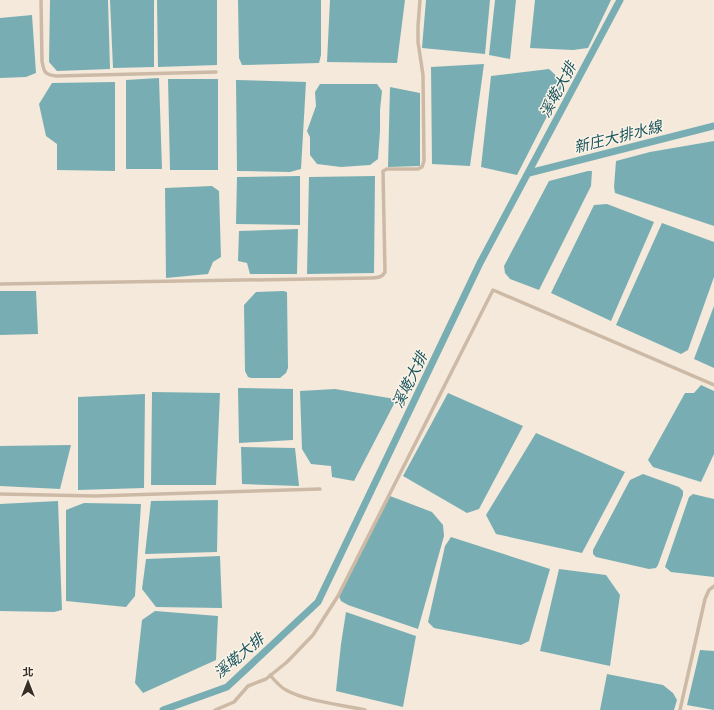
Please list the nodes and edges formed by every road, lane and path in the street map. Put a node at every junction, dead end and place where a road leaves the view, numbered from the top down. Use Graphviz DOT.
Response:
graph roads {
  1 [pos="41,0"];
  2 [pos="420,0"];
  3 [pos="216,72"];
  4 [pos="0,284"];
  5 [pos="714,385"];
  6 [pos="320,489"];
  7 [pos="0,494"];
  8 [pos="714,586"];
  9 [pos="270,676"];
  10 [pos="215,710"];
  11 [pos="365,710"];
  12 [pos="680,710"];
  1 -- 3 [label="lane"];
  2 -- 4 [label="lane"];
  5 -- 9 [label="lane"];
  6 -- 7 [label="lane"];
  8 -- 12 [label="lane"];
  9 -- 10 [label="lane"];
  9 -- 11 [label="lane"];
}
